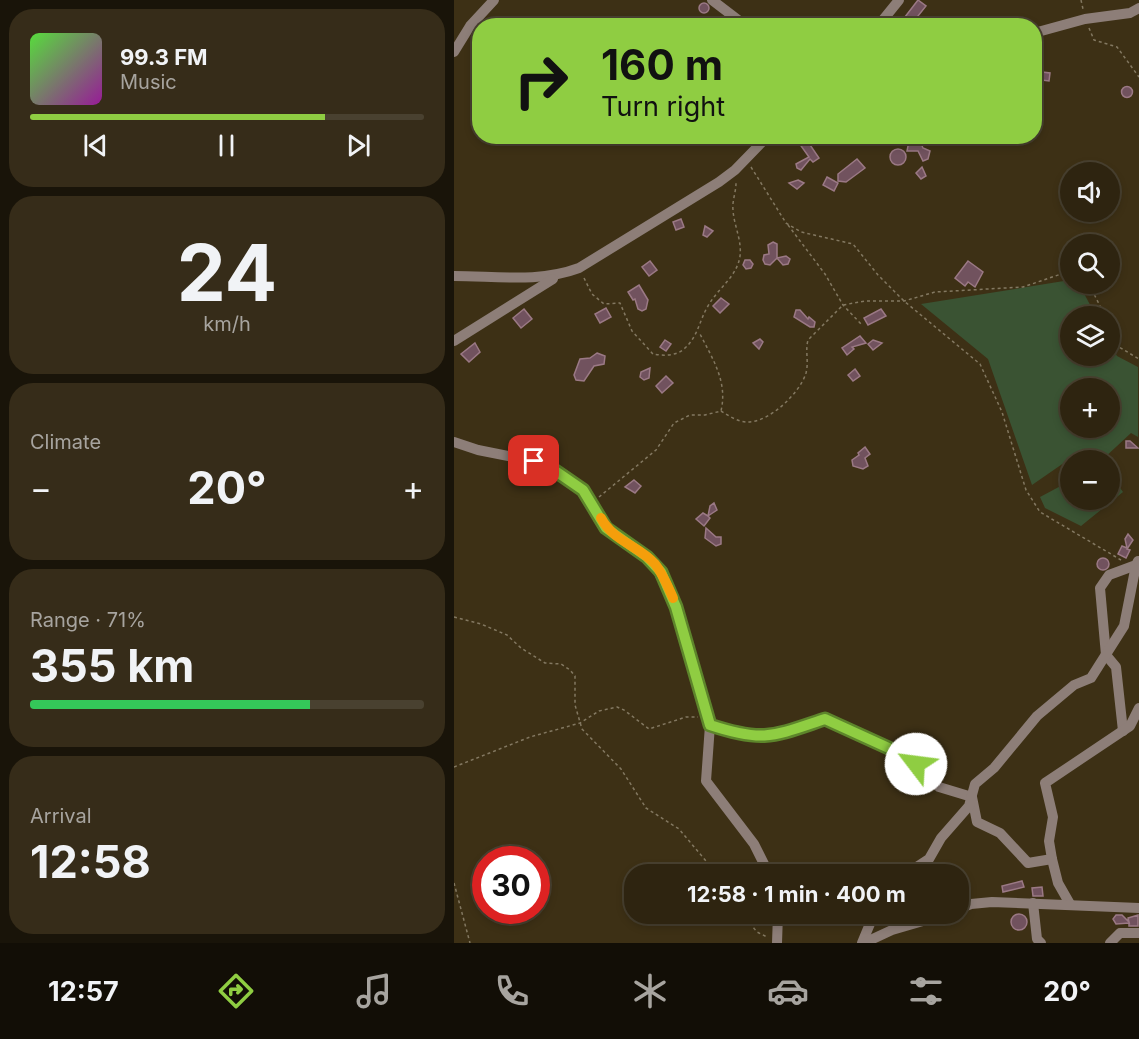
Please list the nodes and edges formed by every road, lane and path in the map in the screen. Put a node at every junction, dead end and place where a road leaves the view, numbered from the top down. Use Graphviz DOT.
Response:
graph roads {
  1 [pos="494,0"];
  2 [pos="712,0"];
  3 [pos="899,0"];
  4 [pos="1138,8"];
  5 [pos="477,18"];
  6 [pos="736,18"];
  7 [pos="884,18"];
  8 [pos="1085,18"];
  9 [pos="472,24"];
  10 [pos="1042,31"];
  11 [pos="454,52"];
  12 [pos="1138,77"];
  13 [pos="760,144"];
  14 [pos="746,158"];
  15 [pos="735,170"];
  16 [pos="787,223"];
  17 [pos="578,268"];
  18 [pos="1060,274"];
  19 [pos="454,276"];
  20 [pos="556,277"];
  21 [pos="904,301"];
  22 [pos="843,305"];
  23 [pos="862,325"];
  24 [pos="699,331"];
  25 [pos="454,340"];
  26 [pos="1120,348"];
  27 [pos="1138,359"];
  28 [pos="721,411"];
  29 [pos="454,442"];
  30 [pos="592,503"];
  31 [pos="1137,562"];
  32 [pos="454,617"];
  33 [pos="1106,655"];
  34 [pos="1138,708"];
  35 [pos="580,723"];
  36 [pos="710,725"];
  37 [pos="1123,731"];
  38 [pos="454,767"];
  39 [pos="972,797"];
  40 [pos="1052,859"];
  41 [pos="709,864"];
  42 [pos="764,864"];
  43 [pos="921,864"];
  44 [pos="454,883"];
  45 [pos="1033,903"];
  46 [pos="1070,904"];
  47 [pos="969,905"];
  48 [pos="1138,908"];
  49 [pos="750,924"];
  50 [pos="777,924"];
  51 [pos="870,924"];
  52 [pos="913,924"];
  53 [pos="1138,933"];
  54 [pos="776,942"];
  55 [pos="470,943"];
  56 [pos="863,943"];
  57 [pos="1041,943"];
  58 [pos="1110,943"];
  1 -- 5 [label="street"];
  2 -- 6 [label="street"];
  3 -- 7 [label="street"];
  4 -- 8 [label="street"];
  8 -- 10 [label="street"];
  8 -- 12 [label="path"];
  9 -- 11 [label="street"];
  13 -- 14 [label="street"];
  14 -- 15 [label="street"];
  14 -- 16 [label="path"];
  15 -- 17 [label="street"];
  15 -- 24 [label="path"];
  16 -- 21 [label="path"];
  16 -- 22 [label="path"];
  17 -- 20 [label="street"];
  17 -- 24 [label="path"];
  18 -- 21 [label="path"];
  19 -- 20 [label="street"];
  20 -- 25 [label="street"];
  21 -- 22 [label="path"];
  21 -- 31 [label="path"];
  22 -- 23 [label="path"];
  22 -- 28 [label="path"];
  24 -- 28 [label="path"];
  26 -- 27 [label="path"];
  28 -- 30 [label="path"];
  29 -- 30 [label="street"];
  30 -- 36 [label="street"];
  31 -- 33 [label="street"];
  31 -- 33 [label="street"];
  32 -- 35 [label="path"];
  33 -- 37 [label="street"];
  33 -- 39 [label="street"];
  34 -- 37 [label="street"];
  35 -- 36 [label="path"];
  35 -- 38 [label="path"];
  35 -- 41 [label="path"];
  36 -- 39 [label="street"];
  36 -- 42 [label="street"];
  37 -- 40 [label="street"];
  39 -- 40 [label="street"];
  39 -- 43 [label="street"];
  40 -- 46 [label="street"];
  44 -- 55 [label="path"];
  45 -- 46 [label="street"];
  45 -- 47 [label="street"];
  45 -- 57 [label="street"];
  46 -- 48 [label="street"];
  49 -- 54 [label="path"];
  50 -- 54 [label="street"];
  51 -- 56 [label="street"];
  52 -- 56 [label="street"];
  53 -- 58 [label="street"];
}
